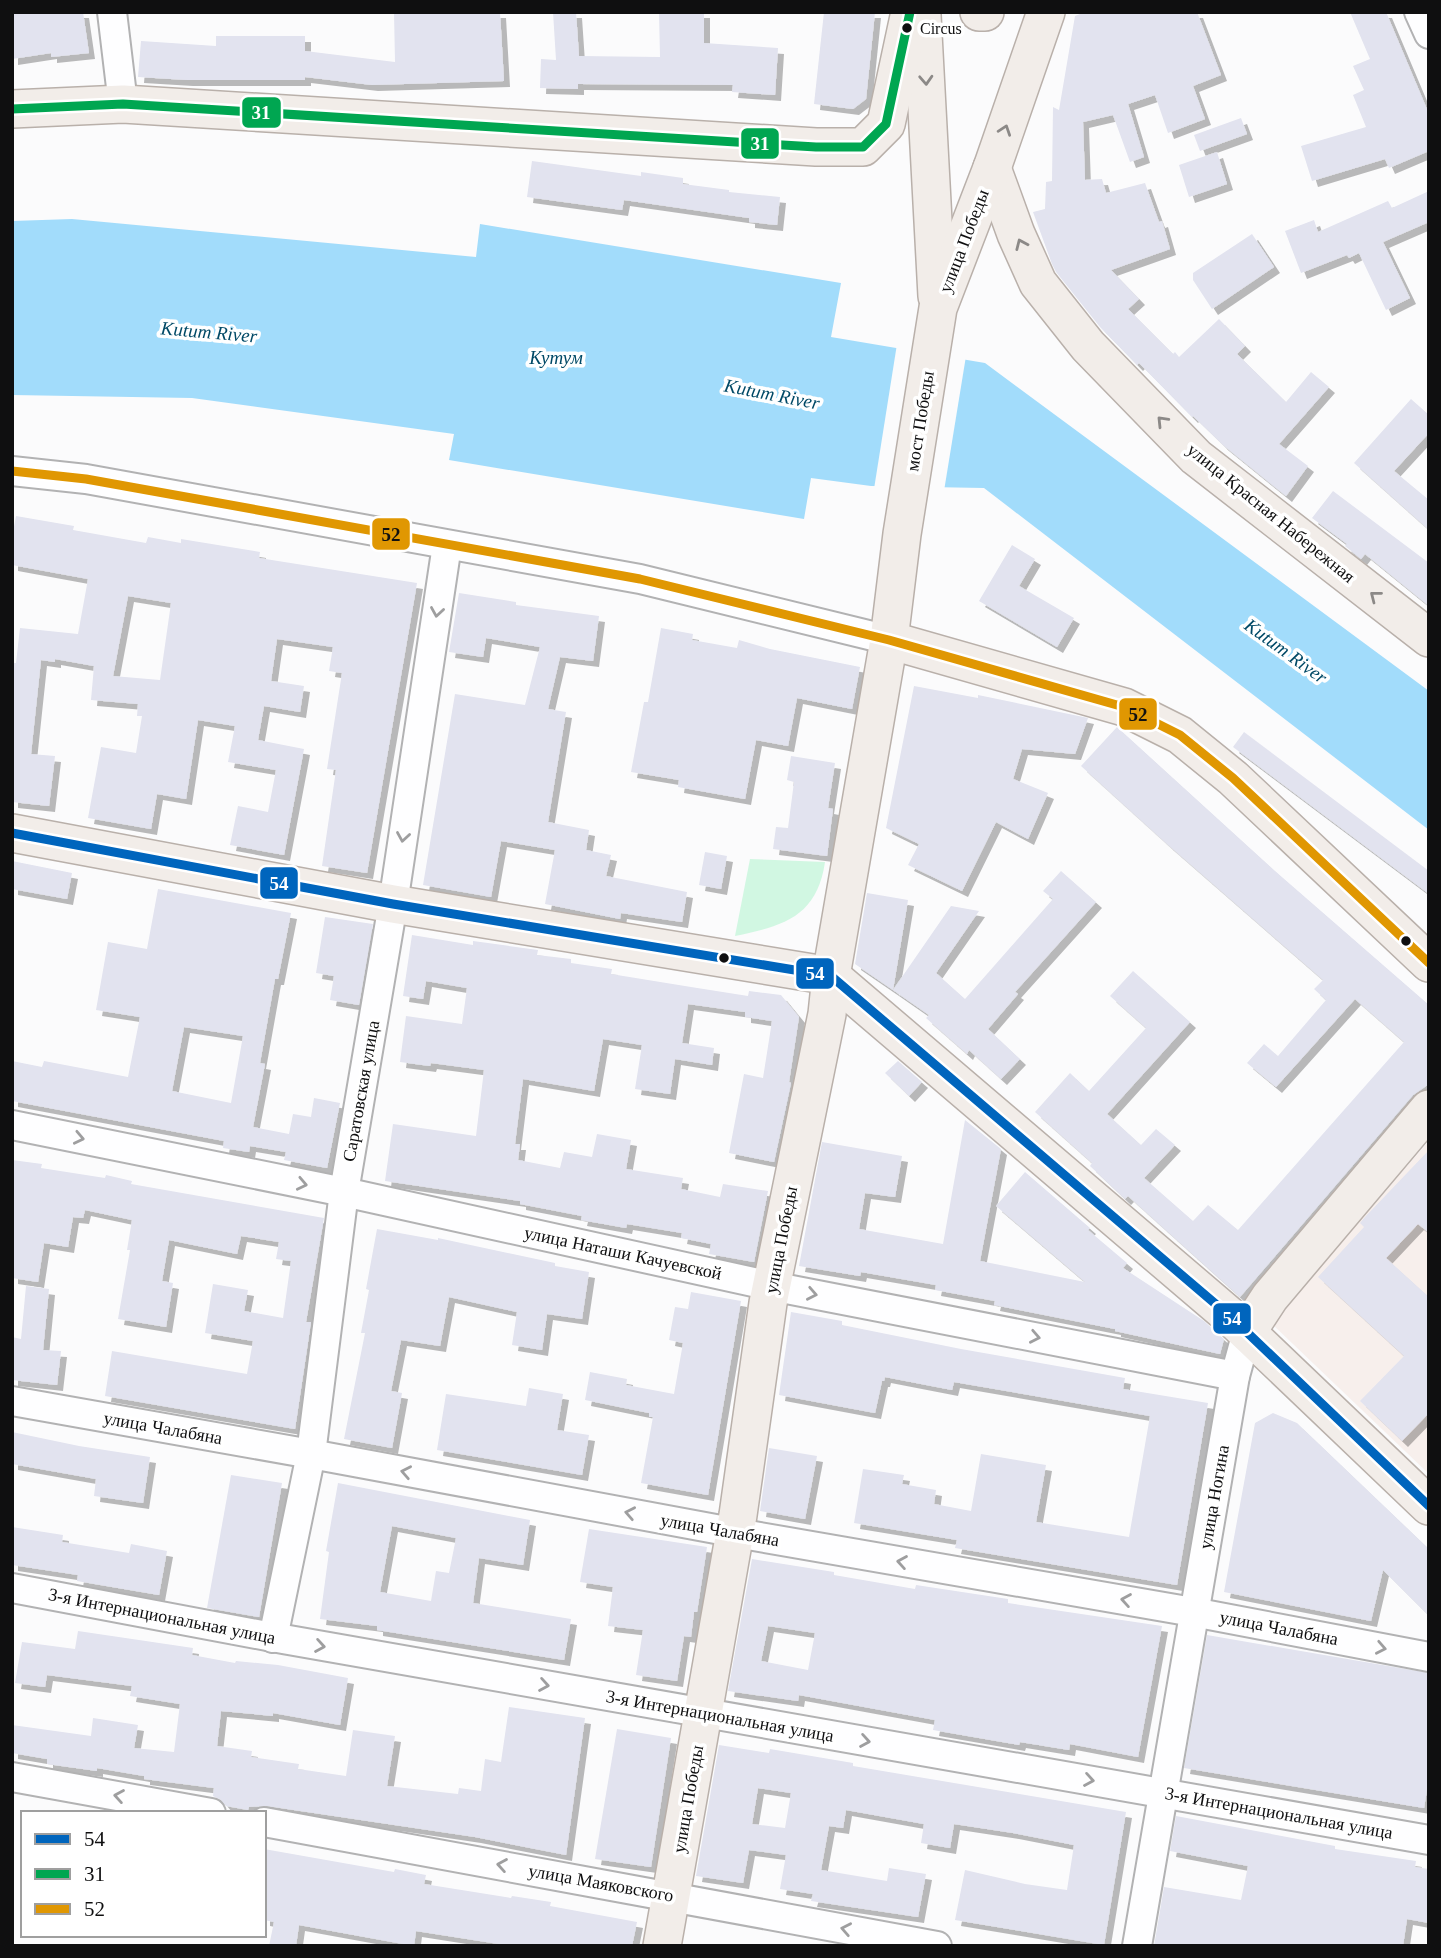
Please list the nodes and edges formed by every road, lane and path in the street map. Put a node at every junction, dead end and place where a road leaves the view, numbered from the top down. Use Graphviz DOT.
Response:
graph roads {
  1 [pos="112,12"];
  2 [pos="911,12"];
  3 [pos="922,12"];
  4 [pos="979,12"];
  5 [pos="985,12"];
  6 [pos="1046,12"];
  7 [pos="1419,12"];
  8 [pos="1429,34"];
  9 [pos="123,104"];
  10 [pos="12,109"];
  11 [pos="992,168"];
  12 [pos="938,308"];
  13 [pos="12,471"];
  14 [pos="902,534"];
  15 [pos="447,545"];
  16 [pos="1429,638"];
  17 [pos="889,640"];
  18 [pos="12,833"];
  19 [pos="393,904"];
  20 [pos="1429,963"];
  21 [pos="831,976"];
  22 [pos="1429,1109"];
  23 [pos="12,1125"];
  24 [pos="344,1192"];
  25 [pos="771,1286"];
  26 [pos="1247,1332"];
  27 [pos="1235,1376"];
  28 [pos="12,1401"];
  29 [pos="311,1454"];
  30 [pos="1423,1489"];
  31 [pos="734,1533"];
  32 [pos="12,1588"];
  33 [pos="1194,1612"];
  34 [pos="273,1637"];
  35 [pos="1429,1657"];
  36 [pos="704,1713"];
  37 [pos="12,1777"];
  38 [pos="1162,1792"];
  39 [pos="200,1811"];
  40 [pos="266,1822"];
  41 [pos="1429,1840"];
  42 [pos="671,1895"];
  43 [pos="662,1946"];
  44 [pos="937,1946"];
  45 [pos="1137,1946"];
  1 -- 9 [label="street"];
  2 -- 9 [label="main road"];
  3 -- 12 [label="main road, улица Победы, one-way"];
  4 -- 5 [label="main road"];
  11 -- 6 [label="main road, улица Победы, one-way"];
  7 -- 8 [label="street"];
  9 -- 10 [label="main road"];
  11 -- 12 [label="main road, улица Победы"];
  16 -- 11 [label="main road, улица Красная Набережная, one-way"];
  12 -- 14 [label="main road, мост Победы"];
  13 -- 15 [label="street"];
  14 -- 17 [label="main road, улица Победы"];
  15 -- 17 [label="street"];
  15 -- 19 [label="street, Саратовская улица, one-way"];
  17 -- 20 [label="main road"];
  17 -- 21 [label="main road, улица Победы"];
  18 -- 19 [label="main road"];
  19 -- 21 [label="main road"];
  19 -- 24 [label="street, Саратовская улица"];
  21 -- 25 [label="main road, улица Победы"];
  21 -- 26 [label="main road"];
  22 -- 26 [label="main road, улица Ногина"];
  23 -- 24 [label="street, улица Наташи Качуевской, one-way"];
  24 -- 25 [label="street, улица Наташи Качуевской"];
  24 -- 29 [label="street, Саратовская улица"];
  25 -- 27 [label="street, улица Наташи Качуевской, one-way"];
  25 -- 31 [label="main road, улица Победы"];
  26 -- 27 [label="street, улица Ногина"];
  26 -- 30 [label="main road"];
  27 -- 33 [label="street, улица Ногина"];
  28 -- 29 [label="street, улица Чалабяна"];
  31 -- 29 [label="street, улица Чалабяна, one-way"];
  29 -- 34 [label="street, Саратовская улица"];
  33 -- 31 [label="street, улица Чалабяна, one-way"];
  31 -- 36 [label="main road, улица Победы"];
  32 -- 34 [label="street, 3-я Интернациональная улица"];
  33 -- 35 [label="street, улица Чалабяна, one-way"];
  33 -- 38 [label="street, улица Ногина"];
  34 -- 36 [label="street, 3-я Интернациональная улица, one-way"];
  36 -- 38 [label="street, 3-я Интернациональная улица, one-way"];
  36 -- 42 [label="main road, улица Победы"];
  39 -- 37 [label="street, one-way"];
  38 -- 41 [label="street, 3-я Интернациональная улица"];
  38 -- 45 [label="street, улица Ногина"];
  42 -- 40 [label="street, улица Маяковского, one-way"];
  42 -- 43 [label="main road, улица Победы"];
  44 -- 42 [label="street, улица Маяковского, one-way"];
}
